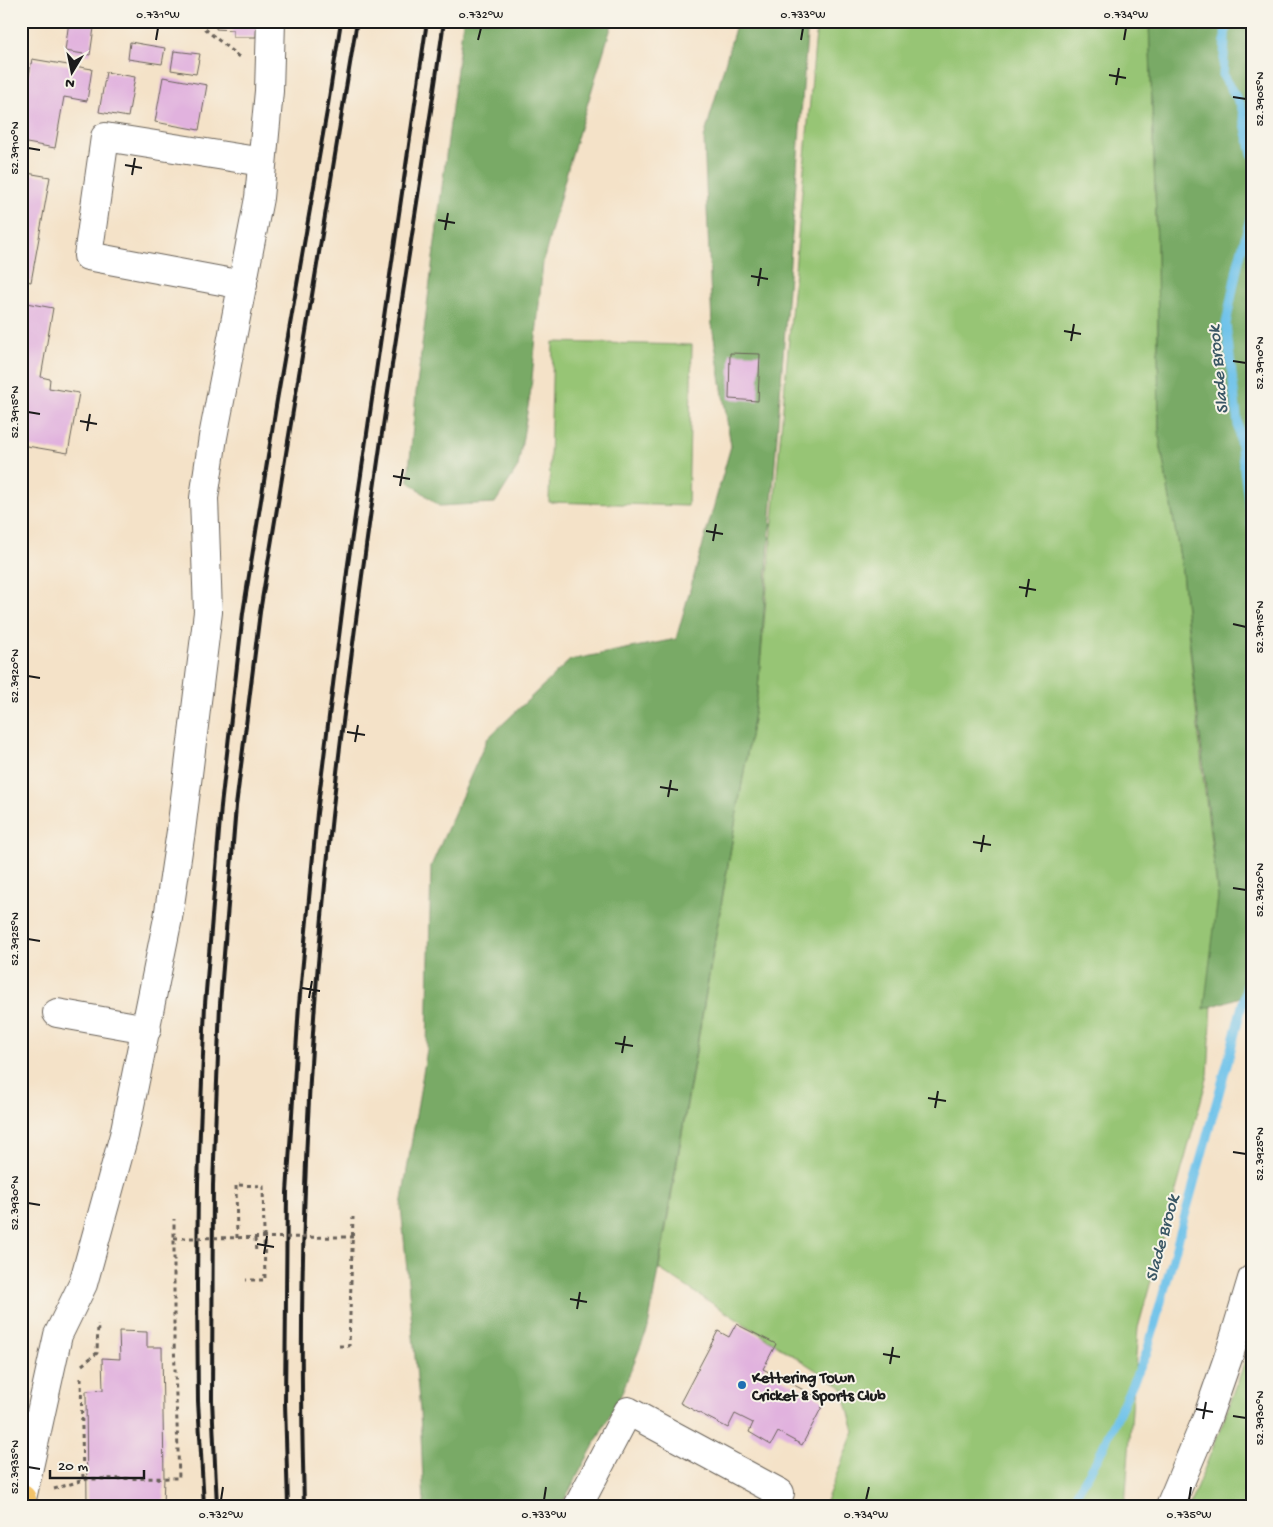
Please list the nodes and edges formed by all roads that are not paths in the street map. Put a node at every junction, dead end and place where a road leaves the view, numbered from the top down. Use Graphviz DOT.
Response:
graph roads {
  1 [pos="272,21"];
  2 [pos="262,162"];
  3 [pos="243,285"];
  4 [pos="57,1014"];
  5 [pos="146,1029"];
  6 [pos="1252,1279"];
  7 [pos="780,1493"];
  8 [pos="22,1499"];
  9 [pos="578,1506"];
  10 [pos="1170,1506"];
  1 -- 2 [label="street"];
  2 -- 3 [label="street"];
  2 -- 3 [label="street"];
  3 -- 5 [label="street"];
  4 -- 5 [label="street"];
  5 -- 8 [label="street"];
  6 -- 10 [label="street"];
  7 -- 9 [label="street"];
}
